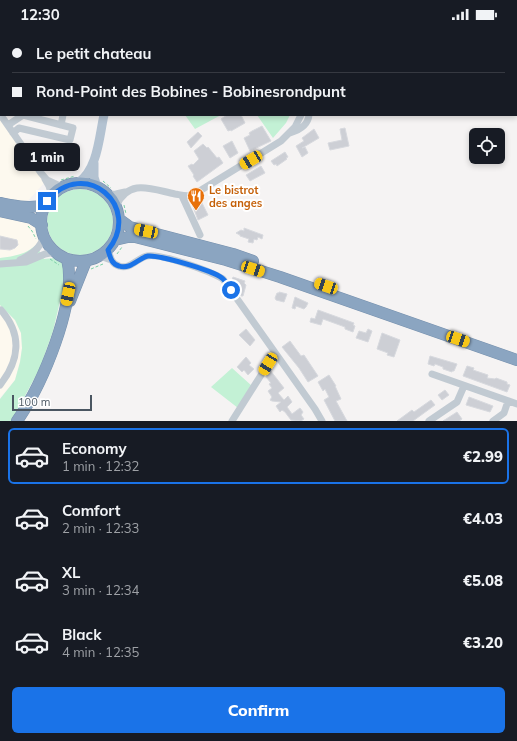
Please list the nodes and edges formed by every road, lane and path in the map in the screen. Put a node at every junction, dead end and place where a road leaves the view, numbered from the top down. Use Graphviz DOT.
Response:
graph roads {
  1 [pos="1,116"];
  2 [pos="63,116"];
  3 [pos="104,116"];
  4 [pos="300,116"];
  5 [pos="309,116"];
  6 [pos="47,118"];
  7 [pos="8,125"];
  8 [pos="61,125"];
  9 [pos="13,133"];
  10 [pos="289,133"];
  11 [pos="94,160"];
  12 [pos="94,174"];
  13 [pos="43,176"];
  14 [pos="77,179"];
  15 [pos="58,185"];
  16 [pos="97,187"];
  17 [pos="52,196"];
  18 [pos="182,196"];
  19 [pos="118,197"];
  20 [pos="0,203"];
  21 [pos="45,205"];
  22 [pos="0,211"];
  23 [pos="123,219"];
  24 [pos="43,230"];
  25 [pos="200,235"];
  26 [pos="115,240"];
  27 [pos="55,252"];
  28 [pos="106,255"];
  29 [pos="67,259"];
  30 [pos="86,261"];
  31 [pos="14,262"];
  32 [pos="0,264"];
  33 [pos="0,311"];
  34 [pos="64,312"];
  35 [pos="275,353"];
  36 [pos="517,353"];
  37 [pos="517,360"];
  38 [pos="432,374"];
  39 [pos="0,385"];
  40 [pos="464,386"];
  41 [pos="508,401"];
  42 [pos="517,404"];
  43 [pos="17,421"];
  44 [pos="232,421"];
  45 [pos="322,421"];
  46 [pos="429,421"];
  47 [pos="493,421"];
  1 -- 7 [label="street"];
  2 -- 8 [label="street"];
  3 -- 11 [label="main road"];
  4 -- 10 [label="street"];
  5 -- 10 [label="street"];
  6 -- 7 [label="street"];
  6 -- 8 [label="street"];
  7 -- 9 [label="street"];
  8 -- 9 [label="street"];
  9 -- 13 [label="street"];
  10 -- 18 [label="street"];
  11 -- 12 [label="main road"];
  11 -- 14 [label="main road"];
  12 -- 16 [label="main road"];
  12 -- 19 [label="path"];
  13 -- 15 [label="street"];
  13 -- 17 [label="street"];
  14 -- 15 [label="highway"];
  14 -- 15 [label="path"];
  14 -- 16 [label="highway"];
  15 -- 17 [label="highway"];
  16 -- 19 [label="highway"];
  17 -- 21 [label="highway"];
  18 -- 19 [label="street"];
  18 -- 25 [label="street"];
  19 -- 23 [label="highway"];
  19 -- 23 [label="path"];
  20 -- 21 [label="highway"];
  21 -- 24 [label="highway"];
  22 -- 24 [label="highway"];
  23 -- 26 [label="highway"];
  23 -- 36 [label="highway"];
  24 -- 27 [label="highway"];
  24 -- 31 [label="street"];
  26 -- 28 [label="highway"];
  26 -- 37 [label="highway"];
  27 -- 29 [label="highway"];
  27 -- 31 [label="street"];
  28 -- 30 [label="highway"];
  28 -- 35 [label="street"];
  29 -- 30 [label="highway"];
  29 -- 34 [label="highway"];
  30 -- 34 [label="highway"];
  31 -- 32 [label="street"];
  33 -- 39 [label="street"];
  34 -- 43 [label="highway"];
  35 -- 44 [label="street"];
  35 -- 45 [label="street"];
  38 -- 40 [label="street"];
  40 -- 41 [label="street"];
  40 -- 46 [label="street"];
  41 -- 42 [label="street"];
  41 -- 47 [label="street"];
}
